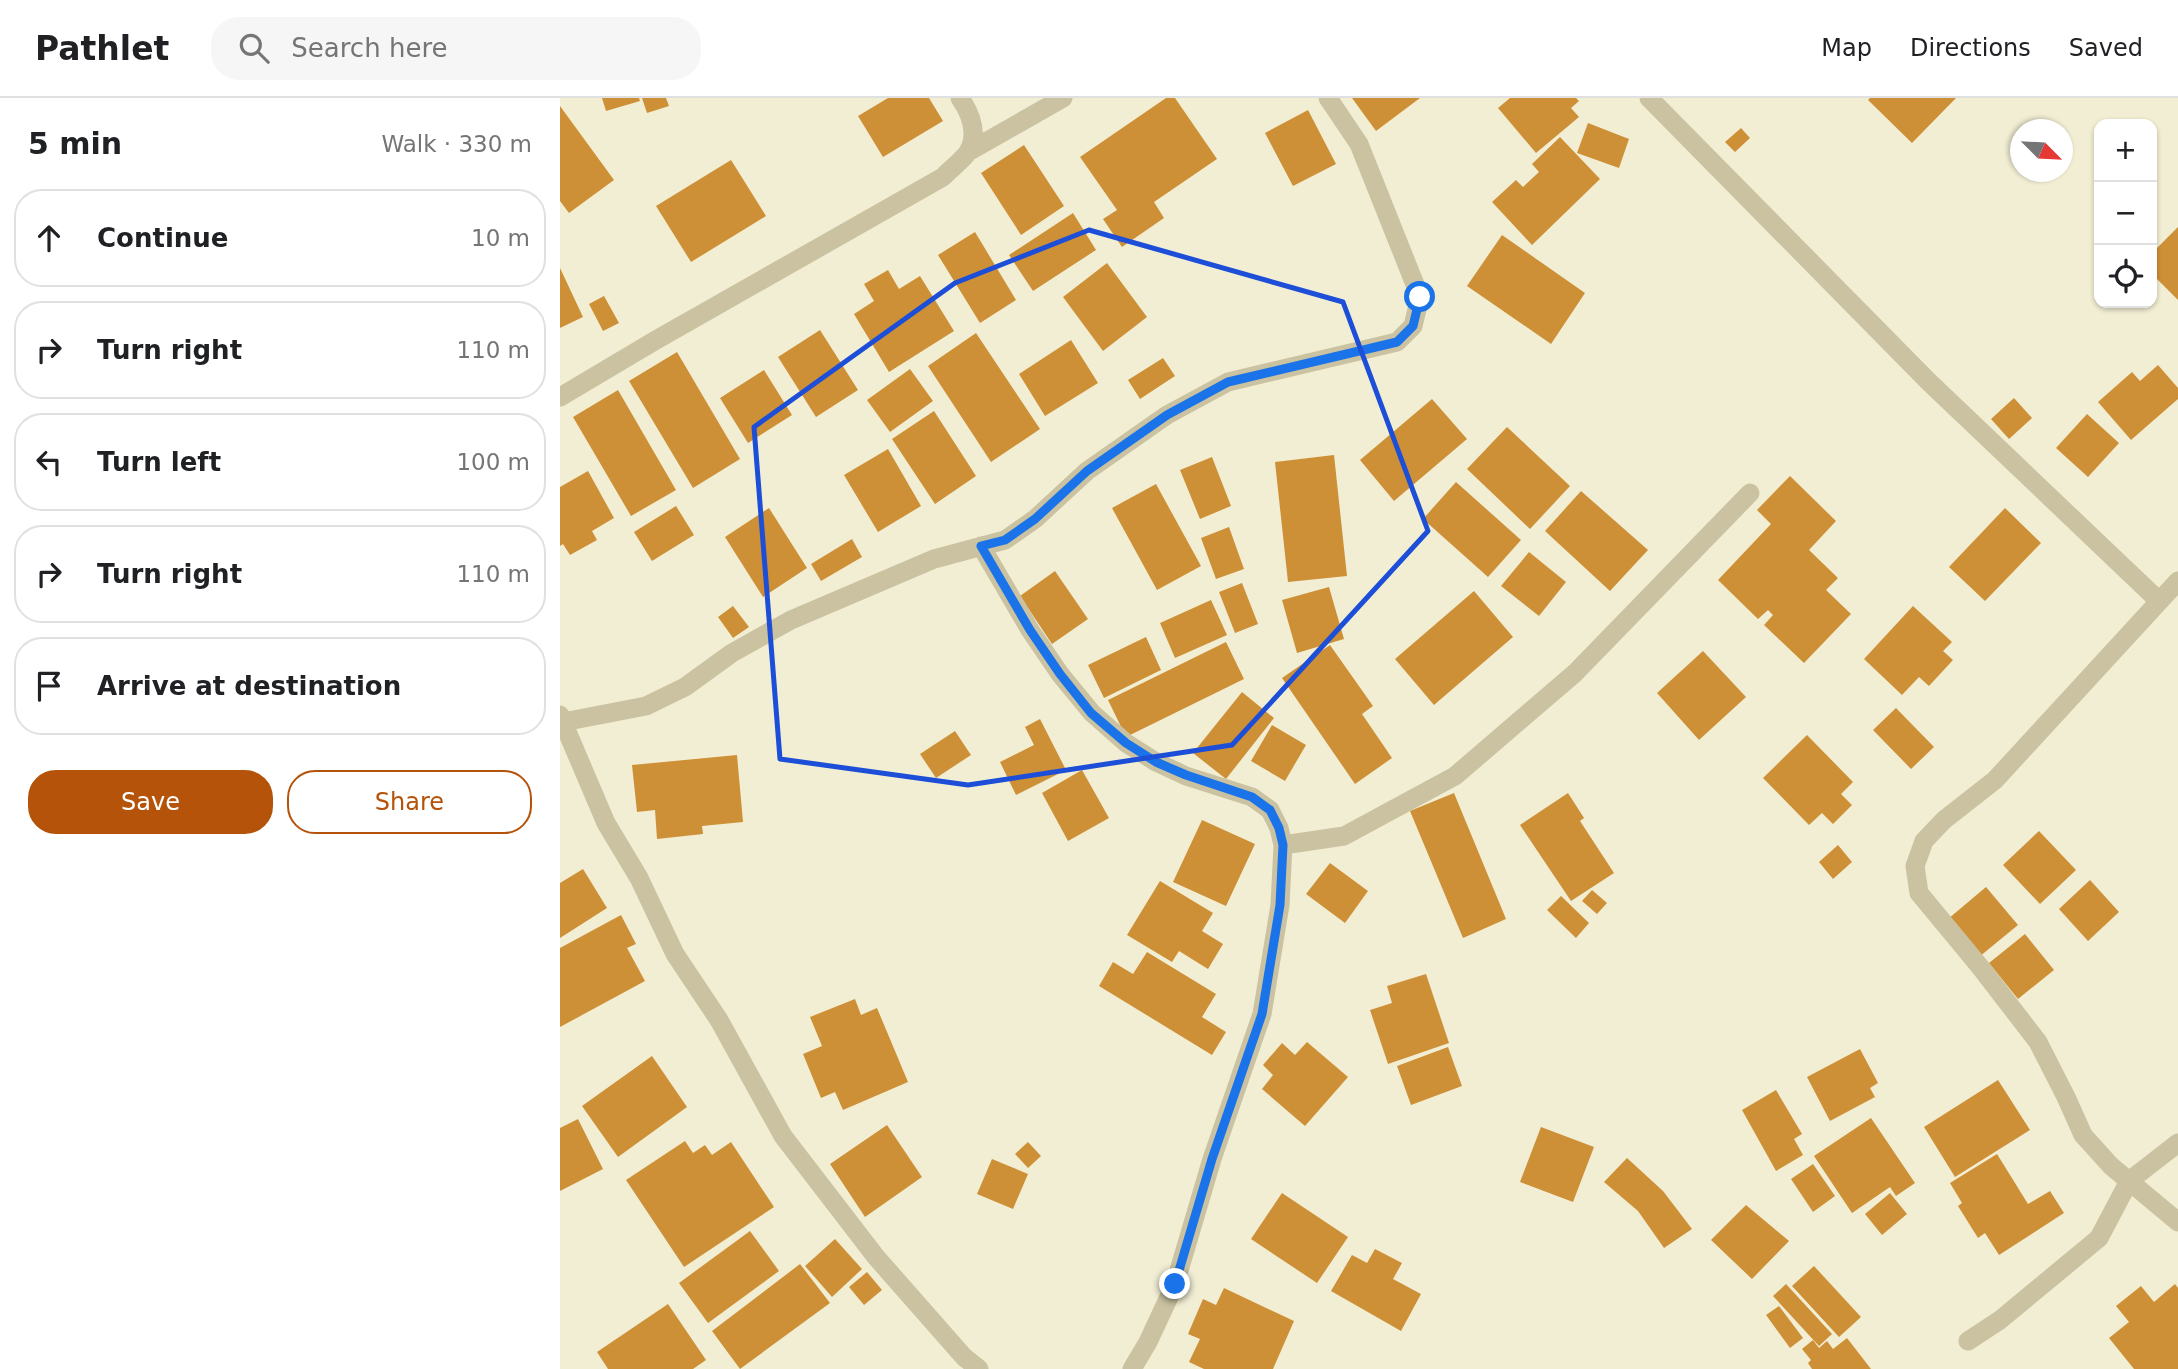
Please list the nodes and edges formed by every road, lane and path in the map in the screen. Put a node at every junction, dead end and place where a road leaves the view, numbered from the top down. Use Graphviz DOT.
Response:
graph roads {
  1 [pos="960,98"];
  2 [pos="1063,98"];
  3 [pos="1328,98"];
  4 [pos="1649,98"];
  5 [pos="968,152"];
  6 [pos="560,397"];
  7 [pos="1750,493"];
  8 [pos="981,546"];
  9 [pos="2178,580"];
  10 [pos="2159,601"];
  11 [pos="562,718"];
  12 [pos="1283,845"];
  13 [pos="2178,1143"];
  14 [pos="2129,1181"];
  15 [pos="2178,1222"];
  16 [pos="1968,1341"];
  17 [pos="979,1369"];
  18 [pos="1132,1369"];
  1 -- 5 [label="street"];
  2 -- 5 [label="street"];
  3 -- 8 [label="street"];
  4 -- 10 [label="street"];
  5 -- 6 [label="street"];
  7 -- 12 [label="street"];
  8 -- 11 [label="street"];
  8 -- 12 [label="street"];
  9 -- 10 [label="street"];
  10 -- 14 [label="street"];
  11 -- 17 [label="street"];
  12 -- 18 [label="street"];
  13 -- 14 [label="street"];
  14 -- 15 [label="street"];
  14 -- 16 [label="street"];
}
